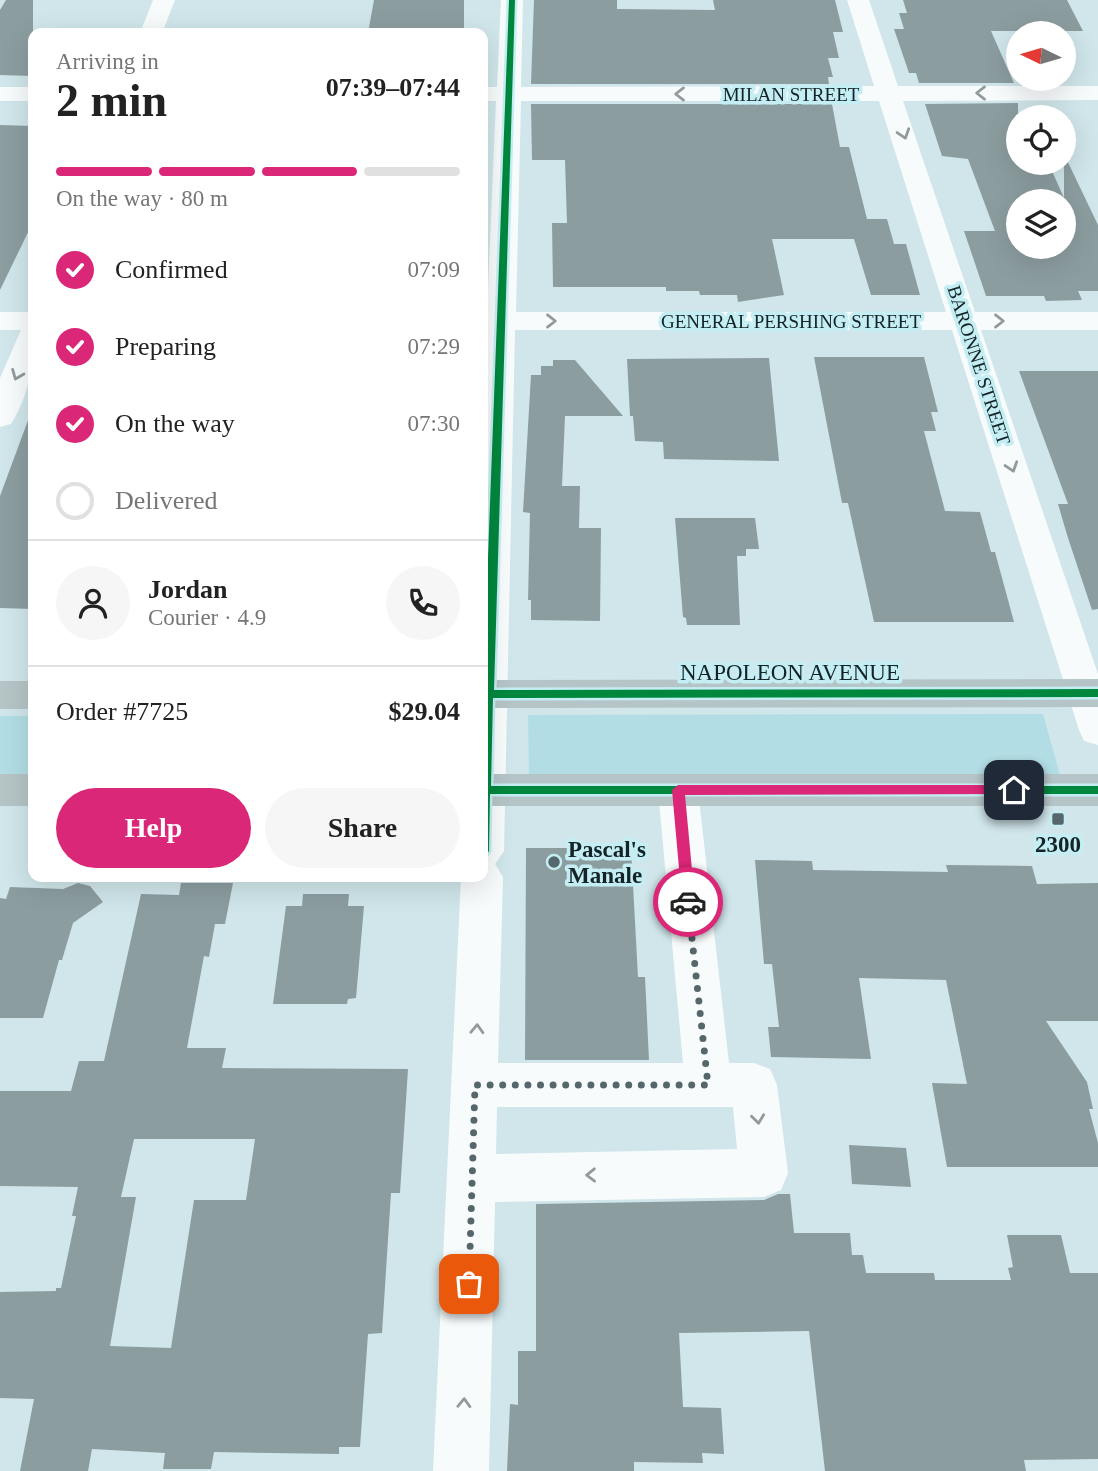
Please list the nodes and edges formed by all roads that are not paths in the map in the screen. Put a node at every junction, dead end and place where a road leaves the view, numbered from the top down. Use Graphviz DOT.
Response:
graph roads {
  1 [pos="164,0"];
  2 [pos="512,0"];
  3 [pos="858,0"];
  4 [pos="153,28"];
  5 [pos="891,93"];
  6 [pos="1098,93"];
  7 [pos="0,94"];
  8 [pos="28,94"];
  9 [pos="496,94"];
  10 [pos="0,321"];
  11 [pos="28,321"];
  12 [pos="492,321"];
  13 [pos="965,321"];
  14 [pos="1098,321"];
  15 [pos="28,346"];
  16 [pos="0,417"];
  17 [pos="488,570"];
  18 [pos="1092,693"];
  19 [pos="488,694"];
  20 [pos="0,695"];
  21 [pos="28,695"];
  22 [pos="1098,730"];
  23 [pos="0,790"];
  24 [pos="28,790"];
  25 [pos="488,790"];
  26 [pos="678,790"];
  27 [pos="1098,790"];
  28 [pos="482,882"];
  29 [pos="475,1085"];
  30 [pos="708,1085"];
  31 [pos="473,1178"];
  32 [pos="461,1471"];
  1 -- 4 [label="street"];
  2 -- 9 [label="street"];
  3 -- 5 [label="street, BARONNE STREET"];
  6 -- 5 [label="street, MILAN STREET, one-way"];
  5 -- 9 [label="street, MILAN STREET, one-way"];
  5 -- 13 [label="street, BARONNE STREET, one-way"];
  7 -- 8 [label="street"];
  9 -- 12 [label="street"];
  10 -- 11 [label="street"];
  12 -- 13 [label="street, GENERAL PERSHING STREET, one-way"];
  12 -- 17 [label="street"];
  13 -- 14 [label="street, GENERAL PERSHING STREET, one-way"];
  13 -- 18 [label="street, BARONNE STREET, one-way"];
  15 -- 16 [label="street, one-way"];
  18 -- 19 [label="main road, NAPOLEON AVENUE"];
  18 -- 22 [label="street, BARONNE STREET"];
  20 -- 21 [label="main road"];
  23 -- 24 [label="main road"];
  25 -- 26 [label="main road"];
  26 -- 27 [label="main road"];
  26 -- 30 [label="street"];
  29 -- 28 [label="street, one-way"];
  29 -- 30 [label="street"];
  29 -- 31 [label="street"];
  30 -- 31 [label="street, one-way"];
  32 -- 31 [label="street, one-way"];
}
